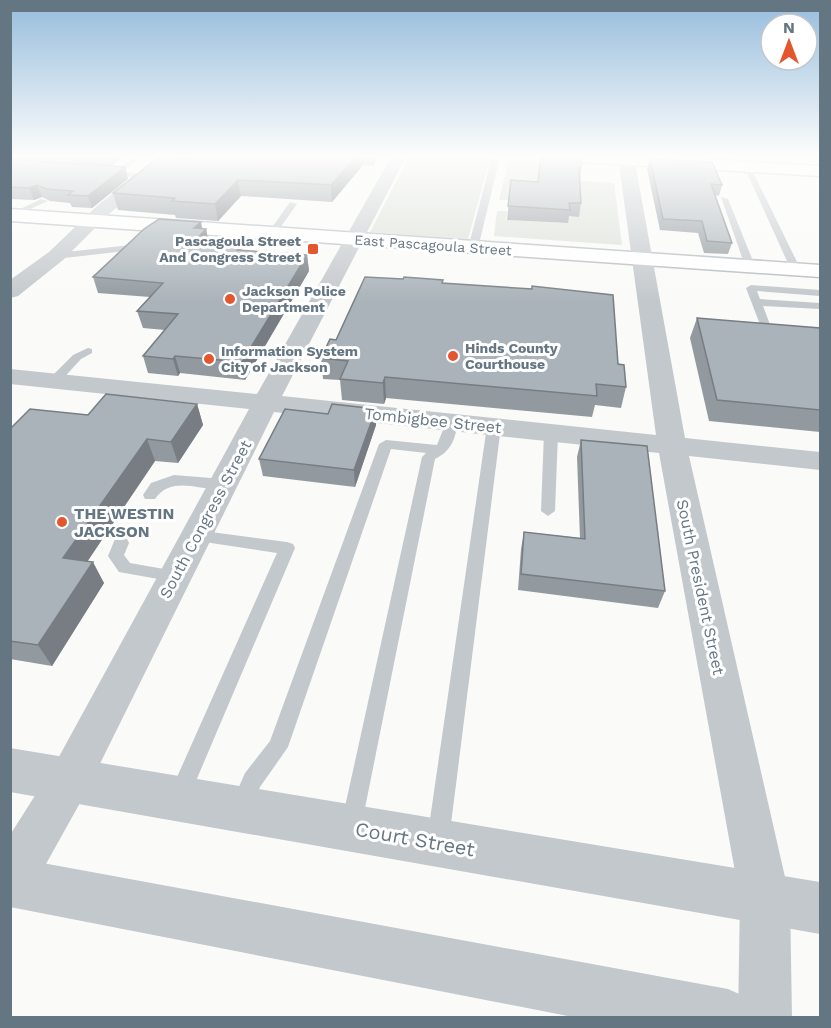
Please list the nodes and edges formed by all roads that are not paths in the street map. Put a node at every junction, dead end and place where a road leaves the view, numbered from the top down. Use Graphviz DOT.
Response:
graph roads {
  1 [pos="35,205"];
  2 [pos="113,205"];
  3 [pos="291,205"];
  4 [pos="373,205"];
  5 [pos="484,205"];
  6 [pos="635,205"];
  7 [pos="726,205"];
  8 [pos="770,205"];
  9 [pos="11,216"];
  10 [pos="93,221"];
  11 [pos="164,225"];
  12 [pos="272,233"];
  13 [pos="354,239"];
  14 [pos="473,248"];
  15 [pos="56,256"];
  16 [pos="644,259"];
  17 [pos="750,266"];
  18 [pos="809,270"];
  19 [pos="10,291"];
  20 [pos="820,292"];
  21 [pos="756,302"];
  22 [pos="820,306"];
  23 [pos="789,334"];
  24 [pos="10,376"];
  25 [pos="266,402"];
  26 [pos="452,422"];
  27 [pos="494,426"];
  28 [pos="551,432"];
  29 [pos="672,445"];
  30 [pos="442,450"];
  31 [pos="820,461"];
  32 [pos="223,484"];
  33 [pos="150,495"];
  34 [pos="548,511"];
  35 [pos="196,536"];
  36 [pos="121,543"];
  37 [pos="175,576"];
  38 [pos="10,770"];
  39 [pos="70,779"];
  40 [pos="179,798"];
  41 [pos="241,808"];
  42 [pos="351,828"];
  43 [pos="438,843"];
  44 [pos="10,882"];
  45 [pos="765,899"];
  46 [pos="820,908"];
  47 [pos="728,1017"];
  48 [pos="765,1017"];
  1 -- 9 [label="lane"];
  2 -- 10 [label="street"];
  3 -- 12 [label="lane"];
  4 -- 13 [label="street, South Congress Street"];
  5 -- 14 [label="lane"];
  6 -- 16 [label="street, South President Street"];
  7 -- 17 [label="lane"];
  8 -- 18 [label="lane"];
  9 -- 10 [label="main road, East Pascagoula Street"];
  10 -- 11 [label="main road, East Pascagoula Street"];
  10 -- 15 [label="street"];
  11 -- 12 [label="main road, East Pascagoula Street"];
  11 -- 15 [label="lane"];
  12 -- 13 [label="main road, East Pascagoula Street"];
  13 -- 14 [label="main road, East Pascagoula Street"];
  13 -- 25 [label="street, South Congress Street"];
  14 -- 16 [label="main road, East Pascagoula Street"];
  15 -- 19 [label="street"];
  16 -- 17 [label="main road, East Pascagoula Street"];
  16 -- 29 [label="street, South President Street"];
  17 -- 18 [label="main road, East Pascagoula Street"];
  18 -- 20 [label="lane"];
  20 -- 21 [label="lane"];
  21 -- 22 [label="lane"];
  21 -- 23 [label="lane"];
  24 -- 25 [label="street, Tombigbee Street"];
  25 -- 26 [label="street, Tombigbee Street"];
  25 -- 32 [label="street, South Congress Street"];
  26 -- 27 [label="street, Tombigbee Street"];
  26 -- 30 [label="lane"];
  27 -- 28 [label="street, Tombigbee Street"];
  27 -- 43 [label="lane"];
  28 -- 29 [label="street, Tombigbee Street"];
  28 -- 34 [label="lane"];
  29 -- 31 [label="street, Tombigbee Street"];
  29 -- 45 [label="street, South President Street"];
  30 -- 41 [label="lane"];
  30 -- 42 [label="lane"];
  32 -- 33 [label="lane"];
  32 -- 35 [label="street, South Congress Street"];
  35 -- 37 [label="street, South Congress Street"];
  35 -- 40 [label="lane"];
  36 -- 37 [label="lane"];
  37 -- 39 [label="street, South Congress Street"];
  38 -- 39 [label="street, Court Street"];
  39 -- 40 [label="street, Court Street"];
  39 -- 44 [label="street, South Congress Street"];
  40 -- 41 [label="street, Court Street"];
  41 -- 42 [label="street, Court Street"];
  42 -- 43 [label="street, Court Street"];
  43 -- 45 [label="street, Court Street"];
  44 -- 47 [label="street"];
  45 -- 46 [label="street, Court Street"];
  45 -- 48 [label="street, South President Street"];
}
